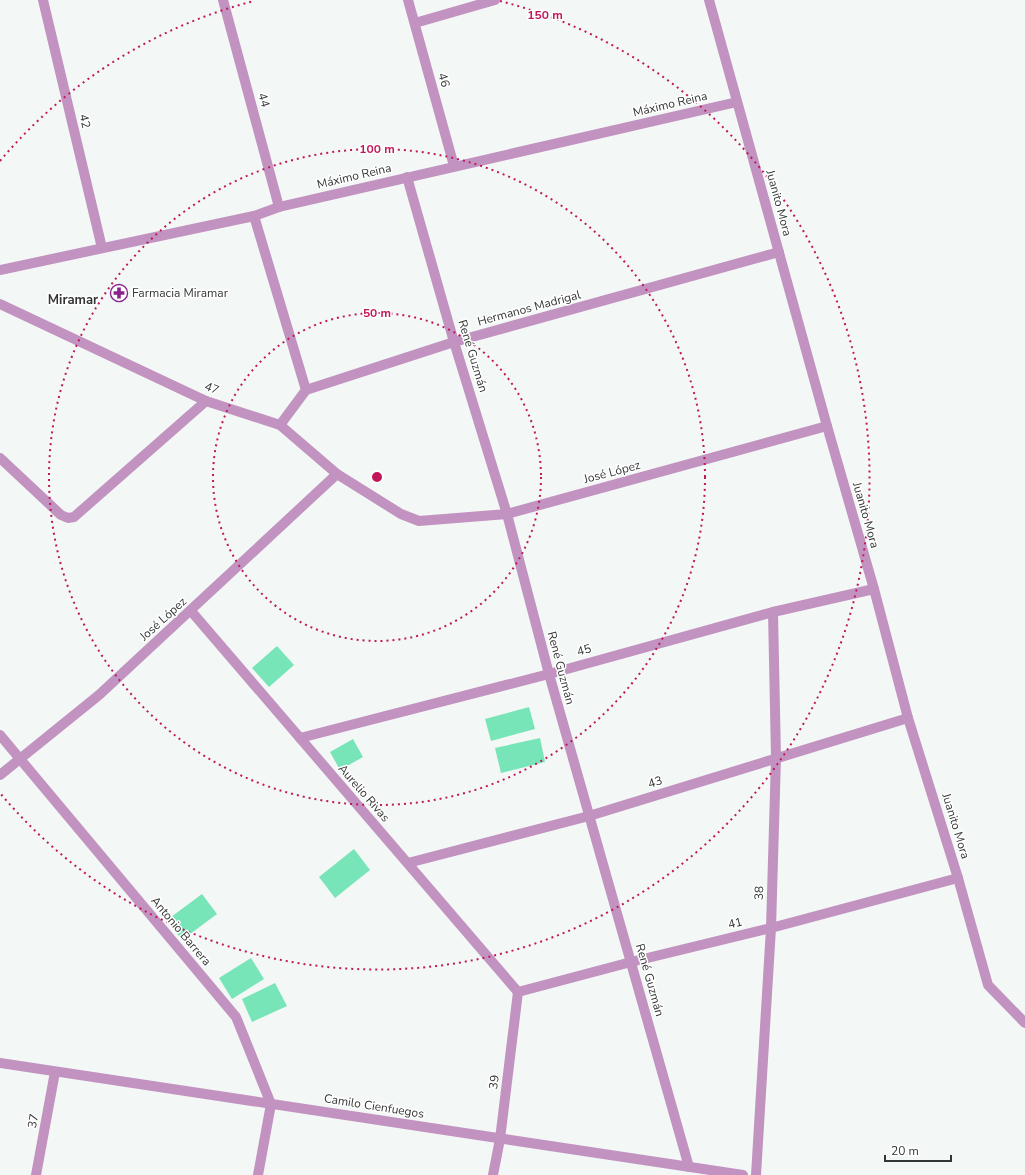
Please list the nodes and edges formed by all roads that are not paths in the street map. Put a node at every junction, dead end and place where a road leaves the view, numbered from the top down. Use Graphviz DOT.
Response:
graph roads {
  1 [pos="43,0"];
  2 [pos="223,0"];
  3 [pos="408,0"];
  4 [pos="495,0"];
  5 [pos="709,0"];
  6 [pos="415,23"];
  7 [pos="737,102"];
  8 [pos="454,166"];
  9 [pos="408,177"];
  10 [pos="279,207"];
  11 [pos="254,216"];
  12 [pos="102,248"];
  13 [pos="779,252"];
  14 [pos="0,270"];
  15 [pos="0,304"];
  16 [pos="454,342"];
  17 [pos="306,390"];
  18 [pos="206,401"];
  19 [pos="280,425"];
  20 [pos="827,426"];
  21 [pos="0,458"];
  22 [pos="337,474"];
  23 [pos="401,514"];
  24 [pos="507,514"];
  25 [pos="874,588"];
  26 [pos="191,611"];
  27 [pos="774,612"];
  28 [pos="549,674"];
  29 [pos="908,718"];
  30 [pos="0,735"];
  31 [pos="300,738"];
  32 [pos="20,758"];
  33 [pos="776,758"];
  34 [pos="0,775"];
  35 [pos="589,816"];
  36 [pos="408,864"];
  37 [pos="958,878"];
  38 [pos="771,928"];
  39 [pos="631,962"];
  40 [pos="518,992"];
  41 [pos="1025,1023"];
  42 [pos="0,1064"];
  43 [pos="55,1072"];
  44 [pos="271,1104"];
  45 [pos="500,1139"];
  46 [pos="689,1167"];
  47 [pos="36,1175"];
  48 [pos="258,1175"];
  49 [pos="493,1175"];
  50 [pos="743,1175"];
  51 [pos="756,1175"];
  1 -- 12 [label="street, 42"];
  2 -- 10 [label="street, 44"];
  3 -- 6 [label="street, 46"];
  4 -- 6 [label="street"];
  5 -- 7 [label="street, Juanito Mora"];
  6 -- 8 [label="street, 46"];
  7 -- 8 [label="street, Máximo Reina"];
  7 -- 13 [label="street, Juanito Mora"];
  8 -- 9 [label="street, Máximo Reina"];
  9 -- 10 [label="street, Máximo Reina"];
  9 -- 16 [label="street, René Guzmán"];
  10 -- 11 [label="street, Máximo Reina"];
  11 -- 12 [label="street, Máximo Reina"];
  11 -- 17 [label="street"];
  12 -- 14 [label="street, Máximo Reina"];
  13 -- 16 [label="street, Hermanos Madrigal"];
  13 -- 20 [label="street, Juanito Mora"];
  15 -- 18 [label="street, 47"];
  16 -- 17 [label="street, Hermanos Madrigal"];
  16 -- 24 [label="street, René Guzmán"];
  17 -- 19 [label="street"];
  18 -- 19 [label="street, 47"];
  18 -- 21 [label="street"];
  19 -- 22 [label="street, 47"];
  20 -- 24 [label="street, José López"];
  20 -- 25 [label="street, Juanito Mora"];
  22 -- 23 [label="street, 47"];
  22 -- 26 [label="street, José López"];
  23 -- 24 [label="street, José López"];
  24 -- 28 [label="street, René Guzmán"];
  25 -- 27 [label="street, 45"];
  25 -- 29 [label="street, Juanito Mora"];
  26 -- 31 [label="street, Aurelio Rivas"];
  26 -- 32 [label="street, José López"];
  27 -- 28 [label="street, 45"];
  27 -- 33 [label="street, 38"];
  28 -- 31 [label="street, 45"];
  28 -- 35 [label="street, René Guzmán"];
  29 -- 33 [label="street, 43"];
  29 -- 37 [label="street, Juanito Mora"];
  30 -- 32 [label="street, Antonio Barrera"];
  31 -- 36 [label="street, Aurelio Rivas"];
  32 -- 34 [label="street, José López"];
  32 -- 44 [label="street, Antonio Barrera"];
  33 -- 35 [label="street, 43"];
  33 -- 38 [label="street, 38"];
  35 -- 36 [label="street, 43"];
  35 -- 39 [label="street, René Guzmán"];
  36 -- 40 [label="street, Aurelio Rivas"];
  37 -- 38 [label="street, 41"];
  37 -- 41 [label="street, Juanito Mora"];
  38 -- 39 [label="street, 41"];
  38 -- 51 [label="street, 38"];
  39 -- 40 [label="street, 41"];
  39 -- 46 [label="street, René Guzmán"];
  40 -- 45 [label="street, 39"];
  42 -- 43 [label="street, Camilo Cienfuegos"];
  43 -- 44 [label="street, Camilo Cienfuegos"];
  43 -- 47 [label="street, 37"];
  44 -- 45 [label="street, Camilo Cienfuegos"];
  44 -- 48 [label="street"];
  45 -- 46 [label="street, Camilo Cienfuegos"];
  45 -- 49 [label="street, 39"];
  46 -- 50 [label="street, Camilo Cienfuegos"];
}
